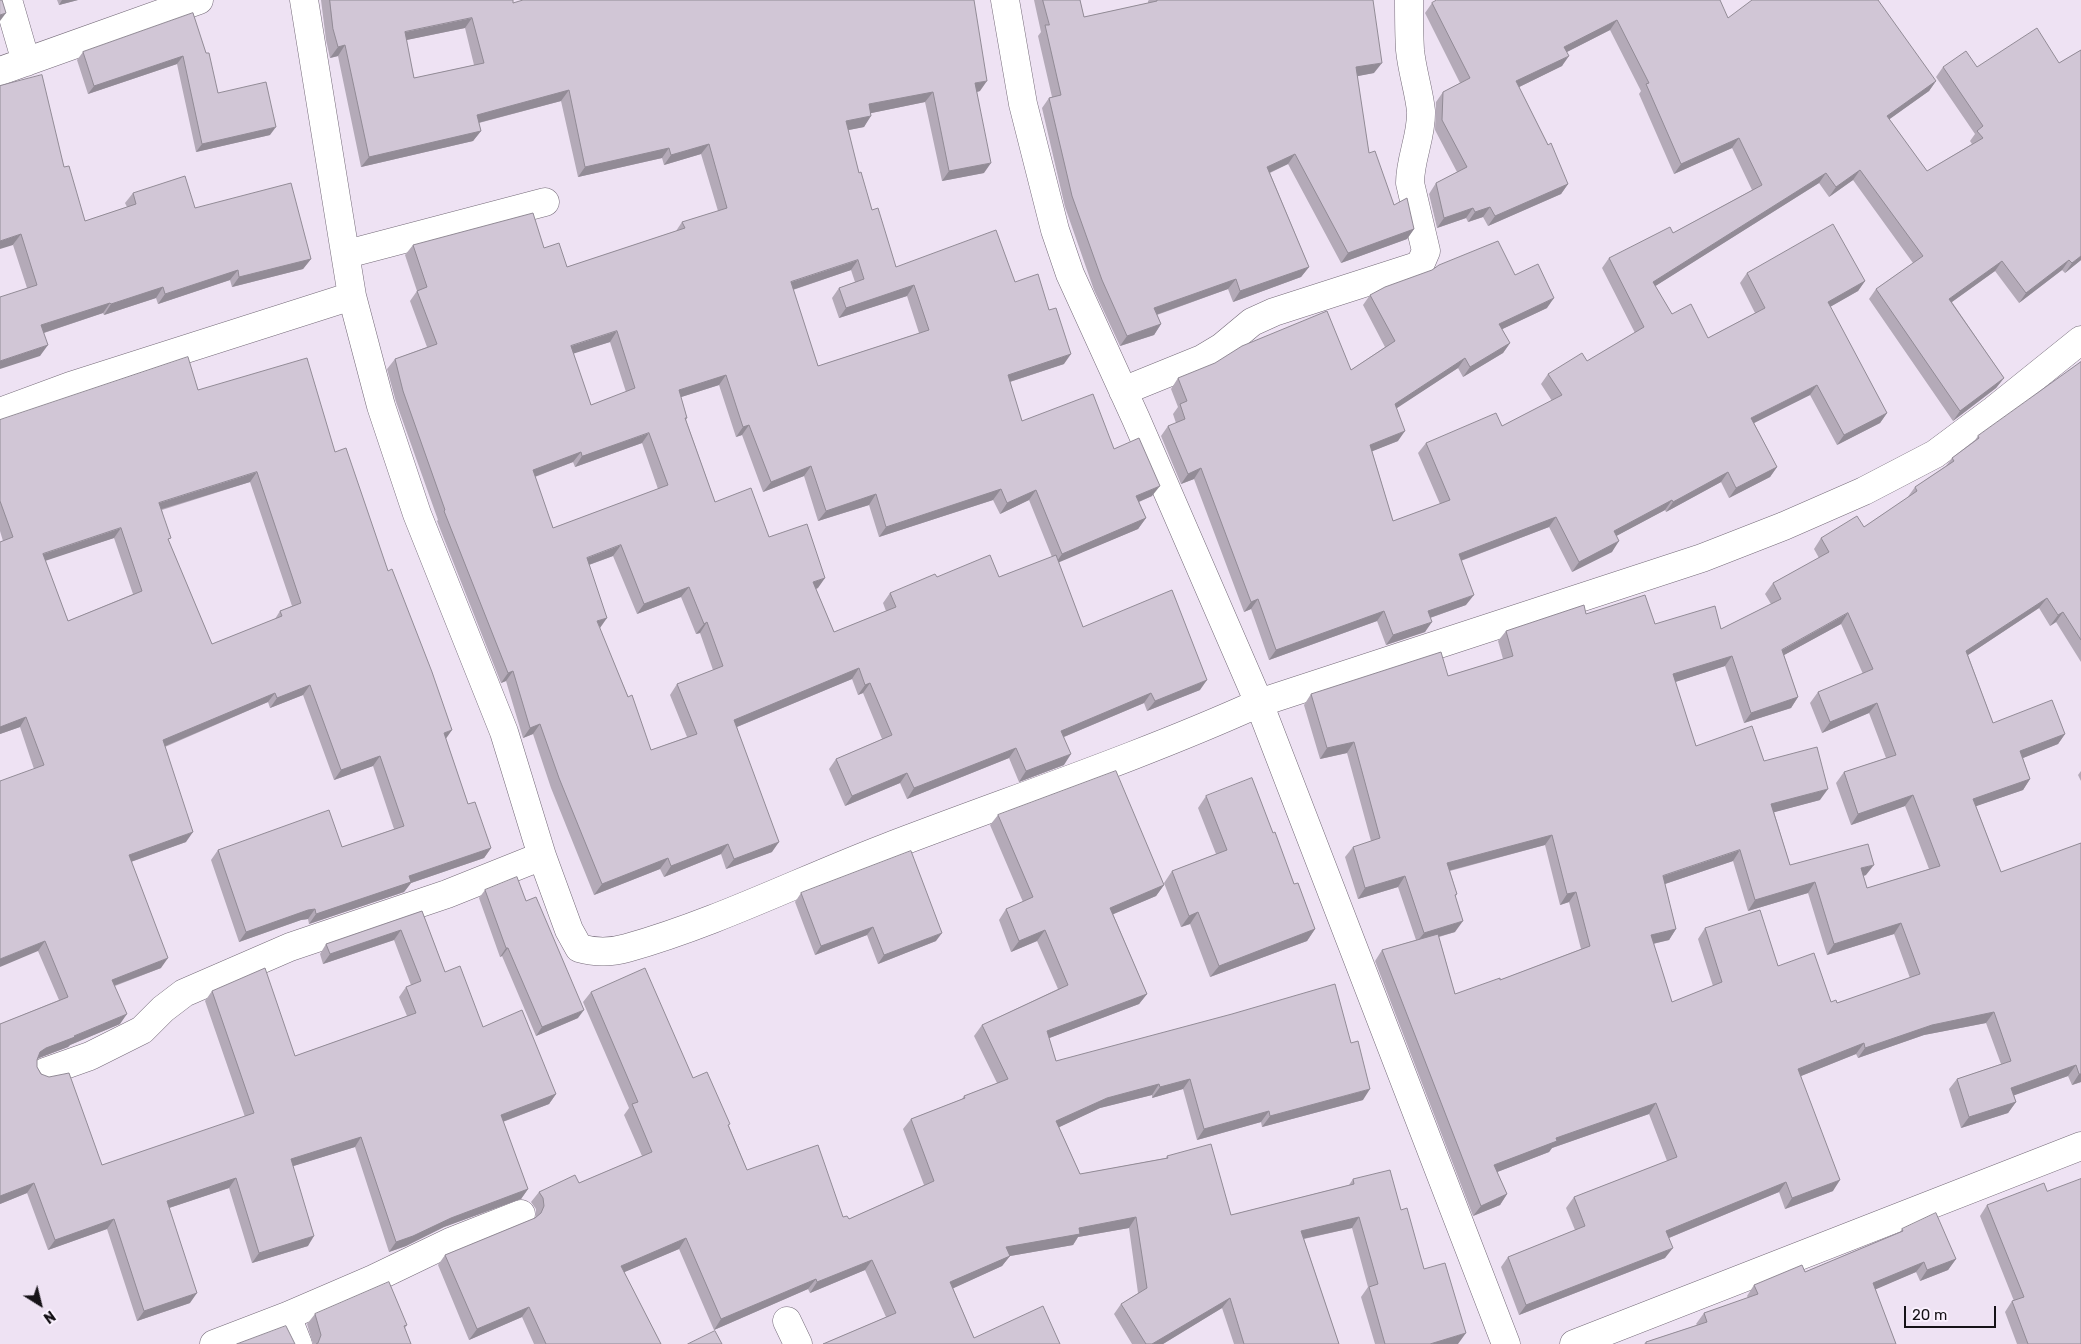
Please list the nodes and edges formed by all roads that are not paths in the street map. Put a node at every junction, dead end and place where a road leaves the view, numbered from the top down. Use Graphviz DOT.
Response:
graph roads {
  1 [pos="8,0"];
  2 [pos="199,0"];
  3 [pos="304,0"];
  4 [pos="1006,0"];
  5 [pos="1409,0"];
  6 [pos="26,62"];
  7 [pos="0,71"];
  8 [pos="545,202"];
  9 [pos="347,254"];
  10 [pos="352,296"];
  11 [pos="2081,340"];
  12 [pos="1124,392"];
  13 [pos="0,412"];
  14 [pos="1259,703"];
  15 [pos="542,856"];
  16 [pos="45,1072"];
  17 [pos="2081,1146"];
  18 [pos="521,1214"];
  19 [pos="287,1316"];
  20 [pos="214,1344"];
  21 [pos="298,1344"];
  22 [pos="1506,1344"];
  23 [pos="1574,1344"];
  1 -- 6 [label="street"];
  2 -- 6 [label="street"];
  3 -- 9 [label="street"];
  4 -- 12 [label="street"];
  5 -- 12 [label="street"];
  6 -- 7 [label="street"];
  8 -- 9 [label="street"];
  9 -- 10 [label="street"];
  10 -- 13 [label="street"];
  10 -- 15 [label="street"];
  11 -- 14 [label="street"];
  12 -- 14 [label="street"];
  14 -- 15 [label="street"];
  14 -- 22 [label="street"];
  15 -- 16 [label="street"];
  17 -- 23 [label="street"];
  18 -- 19 [label="street"];
  19 -- 20 [label="street"];
  19 -- 21 [label="street"];
}
